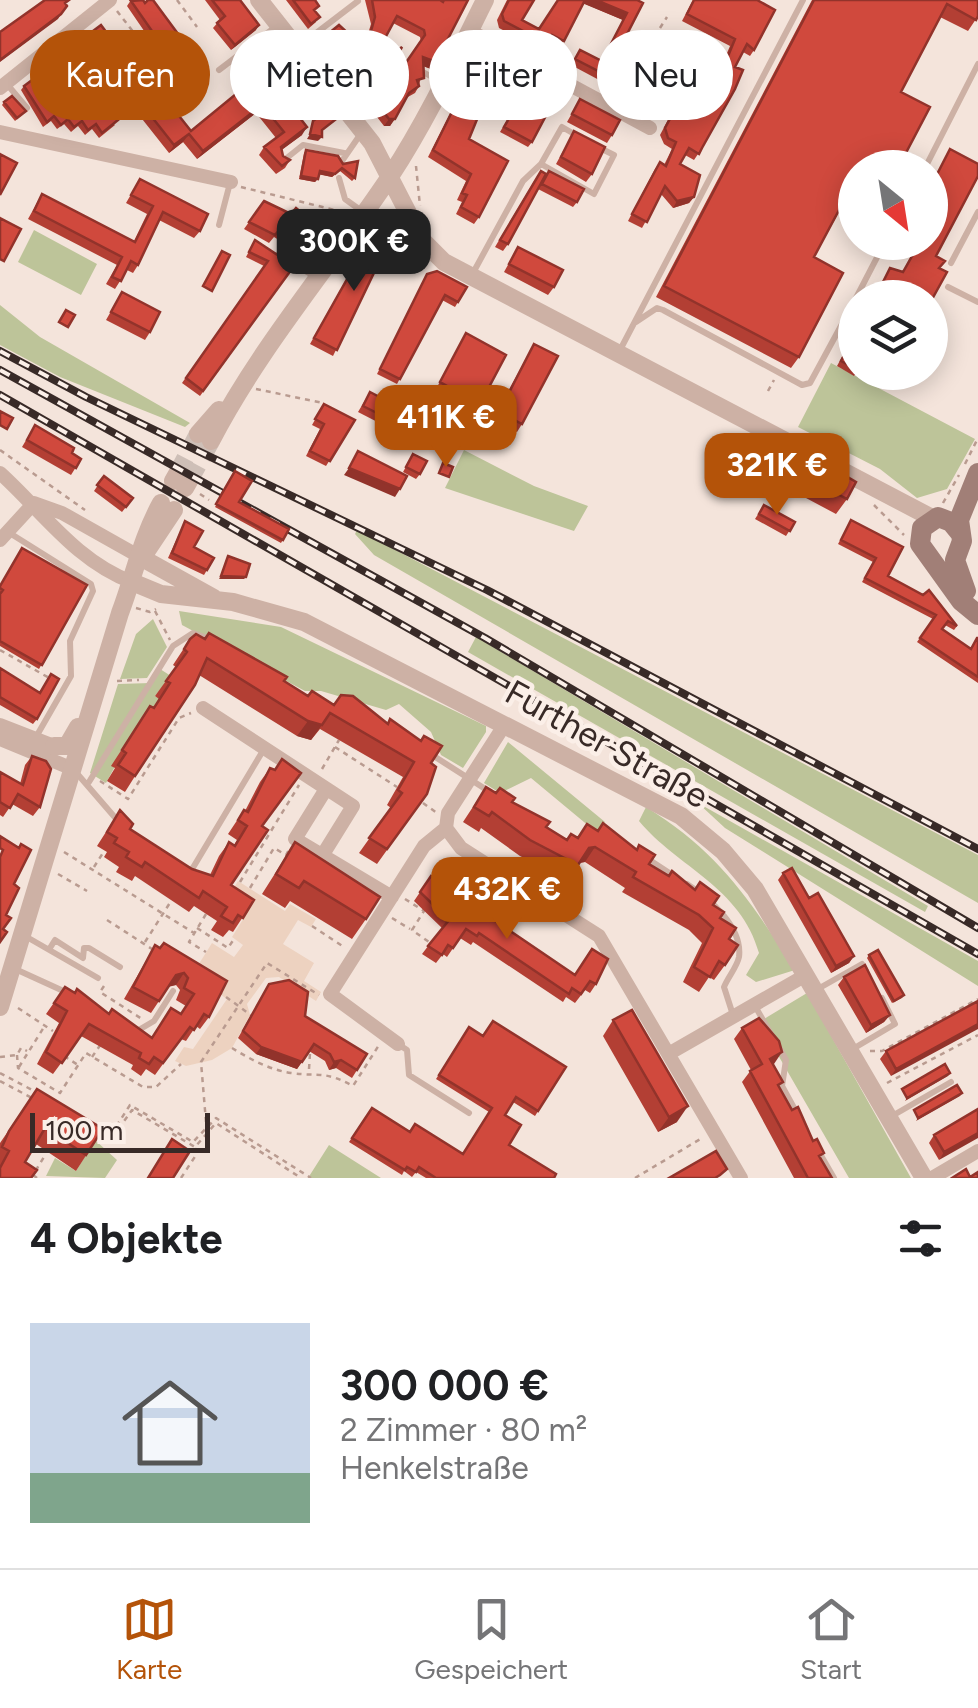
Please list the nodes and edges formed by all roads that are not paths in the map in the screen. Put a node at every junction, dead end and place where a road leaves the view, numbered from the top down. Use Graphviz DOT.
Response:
graph roads {
  1 [pos="259,0"];
  2 [pos="486,0"];
  3 [pos="803,0"];
  4 [pos="358,1"];
  5 [pos="112,4"];
  6 [pos="279,25"];
  7 [pos="75,30"];
  8 [pos="283,30"];
  9 [pos="320,30"];
  10 [pos="471,30"];
  11 [pos="30,64"];
  12 [pos="978,64"];
  13 [pos="220,70"];
  14 [pos="423,72"];
  15 [pos="429,75"];
  16 [pos="3,85"];
  17 [pos="577,89"];
  18 [pos="429,106"];
  19 [pos="27,108"];
  20 [pos="354,120"];
  21 [pos="650,128"];
  22 [pos="0,132"];
  23 [pos="363,132"];
  24 [pos="579,136"];
  25 [pos="597,146"];
  26 [pos="934,150"];
  27 [pos="283,161"];
  28 [pos="541,164"];
  29 [pos="391,175"];
  30 [pos="338,178"];
  31 [pos="230,182"];
  32 [pos="363,212"];
  33 [pos="978,212"];
  34 [pos="219,224"];
  35 [pos="432,252"];
  36 [pos="273,253"];
  37 [pos="330,257"];
  38 [pos="951,262"];
  39 [pos="315,276"];
  40 [pos="470,278"];
  41 [pos="948,287"];
  42 [pos="978,302"];
  43 [pos="635,323"];
  44 [pos="838,331"];
  45 [pos="618,353"];
  46 [pos="205,438"];
  47 [pos="978,459"];
  48 [pos="978,473"];
  49 [pos="0,474"];
  50 [pos="854,477"];
  51 [pos="34,503"];
  52 [pos="167,506"];
  53 [pos="936,518"];
  54 [pos="4,536"];
  55 [pos="912,537"];
  56 [pos="959,542"];
  57 [pos="142,558"];
  58 [pos="934,561"];
  59 [pos="132,582"];
  60 [pos="214,598"];
  61 [pos="158,602"];
  62 [pos="120,613"];
  63 [pos="978,615"];
  64 [pos="226,648"];
  65 [pos="203,708"];
  66 [pos="91,711"];
  67 [pos="505,724"];
  68 [pos="0,726"];
  69 [pos="36,738"];
  70 [pos="0,739"];
  71 [pos="54,746"];
  72 [pos="264,749"];
  73 [pos="423,749"];
  74 [pos="74,769"];
  75 [pos="471,777"];
  76 [pos="91,779"];
  77 [pos="321,785"];
  78 [pos="495,796"];
  79 [pos="446,823"];
  80 [pos="126,830"];
  81 [pos="631,848"];
  82 [pos="322,856"];
  83 [pos="172,868"];
  84 [pos="394,895"];
  85 [pos="22,935"];
  86 [pos="50,948"];
  87 [pos="120,967"];
  88 [pos="12,968"];
  89 [pos="98,978"];
  90 [pos="870,979"];
  91 [pos="811,982"];
  92 [pos="174,991"];
  93 [pos="882,998"];
  94 [pos="84,1002"];
  95 [pos="754,1004"];
  96 [pos="8,1007"];
  97 [pos="734,1016"];
  98 [pos="130,1030"];
  99 [pos="391,1040"];
  100 [pos="670,1054"];
  101 [pos="853,1055"];
  102 [pos="951,1082"];
  103 [pos="469,1113"];
  104 [pos="888,1118"];
  105 [pos="808,1132"];
  106 [pos="816,1147"];
  107 [pos="978,1151"];
  108 [pos="741,1178"];
  109 [pos="834,1178"];
  110 [pos="928,1178"];
  1 -- 6 [label="street"];
  2 -- 10 [label="street"];
  3 -- 43 [label="lane"];
  4 -- 9 [label="lane"];
  5 -- 7 [label="street"];
  6 -- 8 [label="street"];
  6 -- 13 [label="lane"];
  11 -- 16 [label="street"];
  12 -- 26 [label="lane"];
  14 -- 15 [label="lane"];
  16 -- 19 [label="lane"];
  17 -- 21 [label="street"];
  18 -- 29 [label="street"];
  20 -- 23 [label="street"];
  22 -- 31 [label="street"];
  23 -- 27 [label="lane"];
  23 -- 29 [label="street"];
  24 -- 28 [label="lane"];
  25 -- 28 [label="lane"];
  28 -- 40 [label="lane"];
  29 -- 32 [label="street"];
  29 -- 35 [label="street"];
  30 -- 32 [label="lane"];
  31 -- 34 [label="lane"];
  32 -- 37 [label="street"];
  33 -- 38 [label="lane"];
  35 -- 37 [label="street"];
  35 -- 40 [label="street"];
  36 -- 39 [label="lane"];
  37 -- 39 [label="street"];
  39 -- 46 [label="street"];
  40 -- 45 [label="street"];
  41 -- 42 [label="lane"];
  43 -- 44 [label="lane"];
  43 -- 45 [label="lane"];
  45 -- 50 [label="street"];
  47 -- 53 [label="main road"];
  48 -- 56 [label="main road"];
  49 -- 51 [label="street"];
  50 -- 53 [label="street"];
  50 -- 55 [label="street"];
  51 -- 54 [label="street"];
  51 -- 57 [label="street"];
  51 -- 59 [label="street"];
  52 -- 57 [label="street"];
  53 -- 55 [label="main road"];
  53 -- 56 [label="main road"];
  54 -- 69 [label="lane"];
  55 -- 58 [label="main road"];
  56 -- 58 [label="main road"];
  56 -- 63 [label="main road"];
  57 -- 59 [label="street"];
  57 -- 60 [label="street, Further Straße"];
  58 -- 63 [label="main road"];
  59 -- 61 [label="street, Further Straße"];
  59 -- 62 [label="street"];
  60 -- 61 [label="street, Further Straße"];
  60 -- 67 [label="street, Further Straße"];
  61 -- 62 [label="street"];
  62 -- 66 [label="street"];
  64 -- 76 [label="lane"];
  65 -- 72 [label="street"];
  66 -- 71 [label="street"];
  66 -- 74 [label="street"];
  67 -- 75 [label="street"];
  67 -- 91 [label="street, Further Straße"];
  68 -- 69 [label="street"];
  69 -- 71 [label="street"];
  70 -- 74 [label="street"];
  72 -- 77 [label="street"];
  72 -- 83 [label="lane"];
  73 -- 75 [label="lane"];
  74 -- 76 [label="lane"];
  74 -- 85 [label="street"];
  75 -- 78 [label="lane"];
  75 -- 79 [label="street"];
  76 -- 80 [label="lane"];
  77 -- 82 [label="street"];
  77 -- 82 [label="street"];
  79 -- 84 [label="street"];
  79 -- 100 [label="street"];
  81 -- 97 [label="lane"];
  82 -- 84 [label="street"];
  84 -- 99 [label="street"];
  85 -- 86 [label="lane"];
  85 -- 88 [label="street"];
  86 -- 87 [label="lane"];
  86 -- 89 [label="lane"];
  88 -- 94 [label="lane"];
  88 -- 96 [label="street"];
  90 -- 91 [label="lane"];
  91 -- 95 [label="street"];
  91 -- 101 [label="street, Further Straße"];
  92 -- 98 [label="lane"];
  93 -- 101 [label="lane"];
  95 -- 97 [label="street"];
  95 -- 105 [label="lane"];
  97 -- 100 [label="street"];
  99 -- 103 [label="lane"];
  100 -- 108 [label="street"];
  101 -- 104 [label="street, Further Straße"];
  102 -- 104 [label="lane"];
  104 -- 110 [label="street, Further Straße"];
  106 -- 109 [label="lane"];
  107 -- 110 [label="street, Further Straße"];
}
